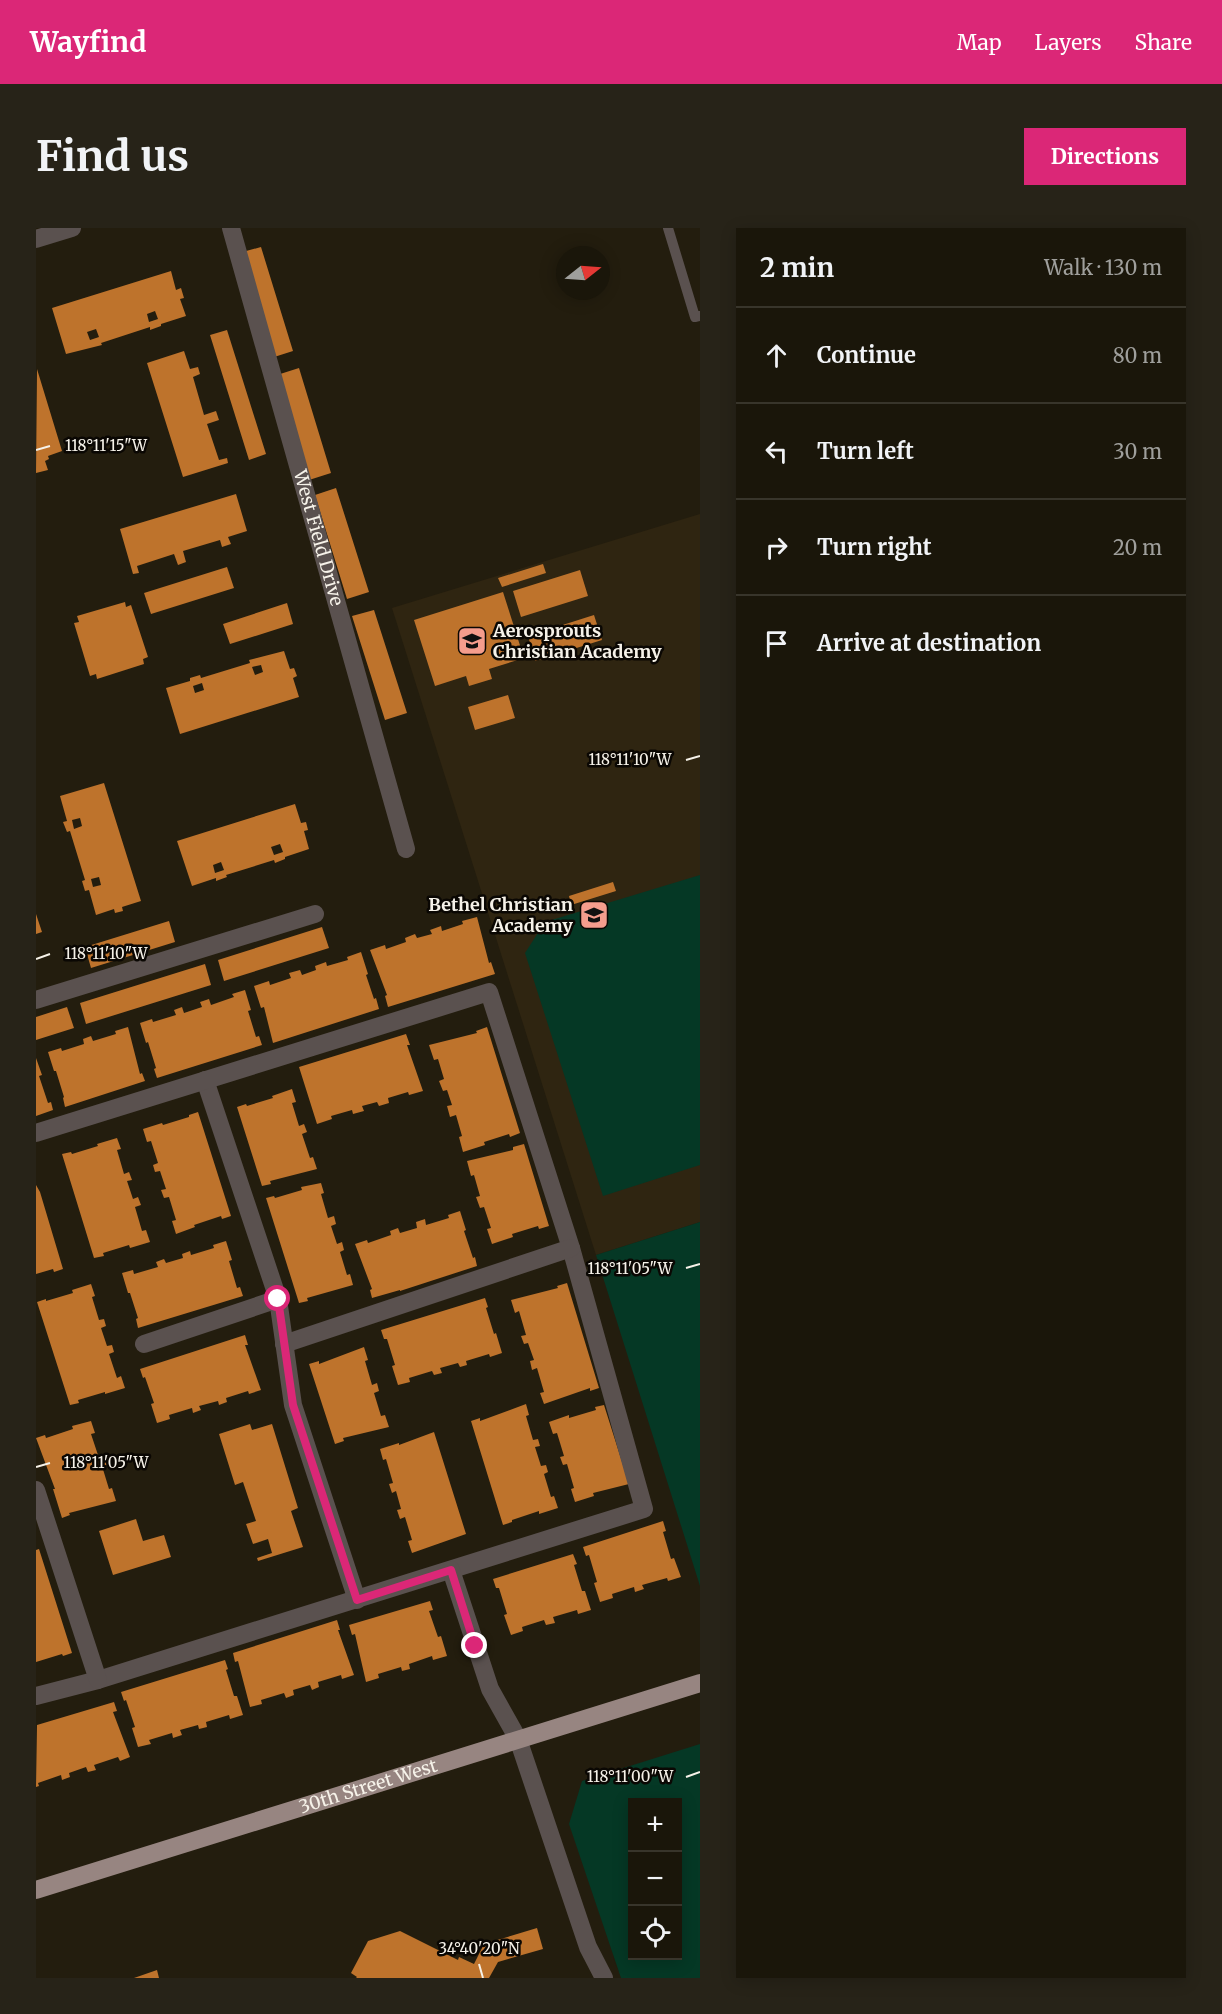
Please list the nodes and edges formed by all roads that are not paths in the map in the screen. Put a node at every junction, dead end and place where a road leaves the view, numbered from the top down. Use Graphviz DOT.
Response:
graph roads {
  1 [pos="72,228"];
  2 [pos="231,228"];
  3 [pos="668,228"];
  4 [pos="36,239"];
  5 [pos="700,316"];
  6 [pos="406,849"];
  7 [pos="315,914"];
  8 [pos="36,1000"];
  9 [pos="205,1080"];
  10 [pos="36,1133"];
  11 [pos="571,1248"];
  12 [pos="278,1299"];
  13 [pos="144,1344"];
  14 [pos="284,1344"];
  15 [pos="36,1490"];
  16 [pos="451,1570"];
  17 [pos="357,1600"];
  18 [pos="98,1680"];
  19 [pos="700,1683"];
  20 [pos="36,1696"];
  21 [pos="518,1739"];
  22 [pos="36,1890"];
  23 [pos="604,1978"];
  1 -- 4 [label="street"];
  2 -- 6 [label="street, West Field Drive"];
  3 -- 5 [label="lane"];
  7 -- 8 [label="street"];
  9 -- 10 [label="street"];
  9 -- 11 [label="street"];
  9 -- 12 [label="street"];
  11 -- 14 [label="street"];
  11 -- 16 [label="street"];
  12 -- 13 [label="street"];
  12 -- 14 [label="street"];
  14 -- 17 [label="street"];
  15 -- 18 [label="street"];
  16 -- 17 [label="street"];
  16 -- 21 [label="street"];
  17 -- 18 [label="street"];
  18 -- 20 [label="street"];
  19 -- 21 [label="main road, 30th Street West"];
  21 -- 22 [label="main road, 30th Street West"];
  21 -- 23 [label="street"];
}
